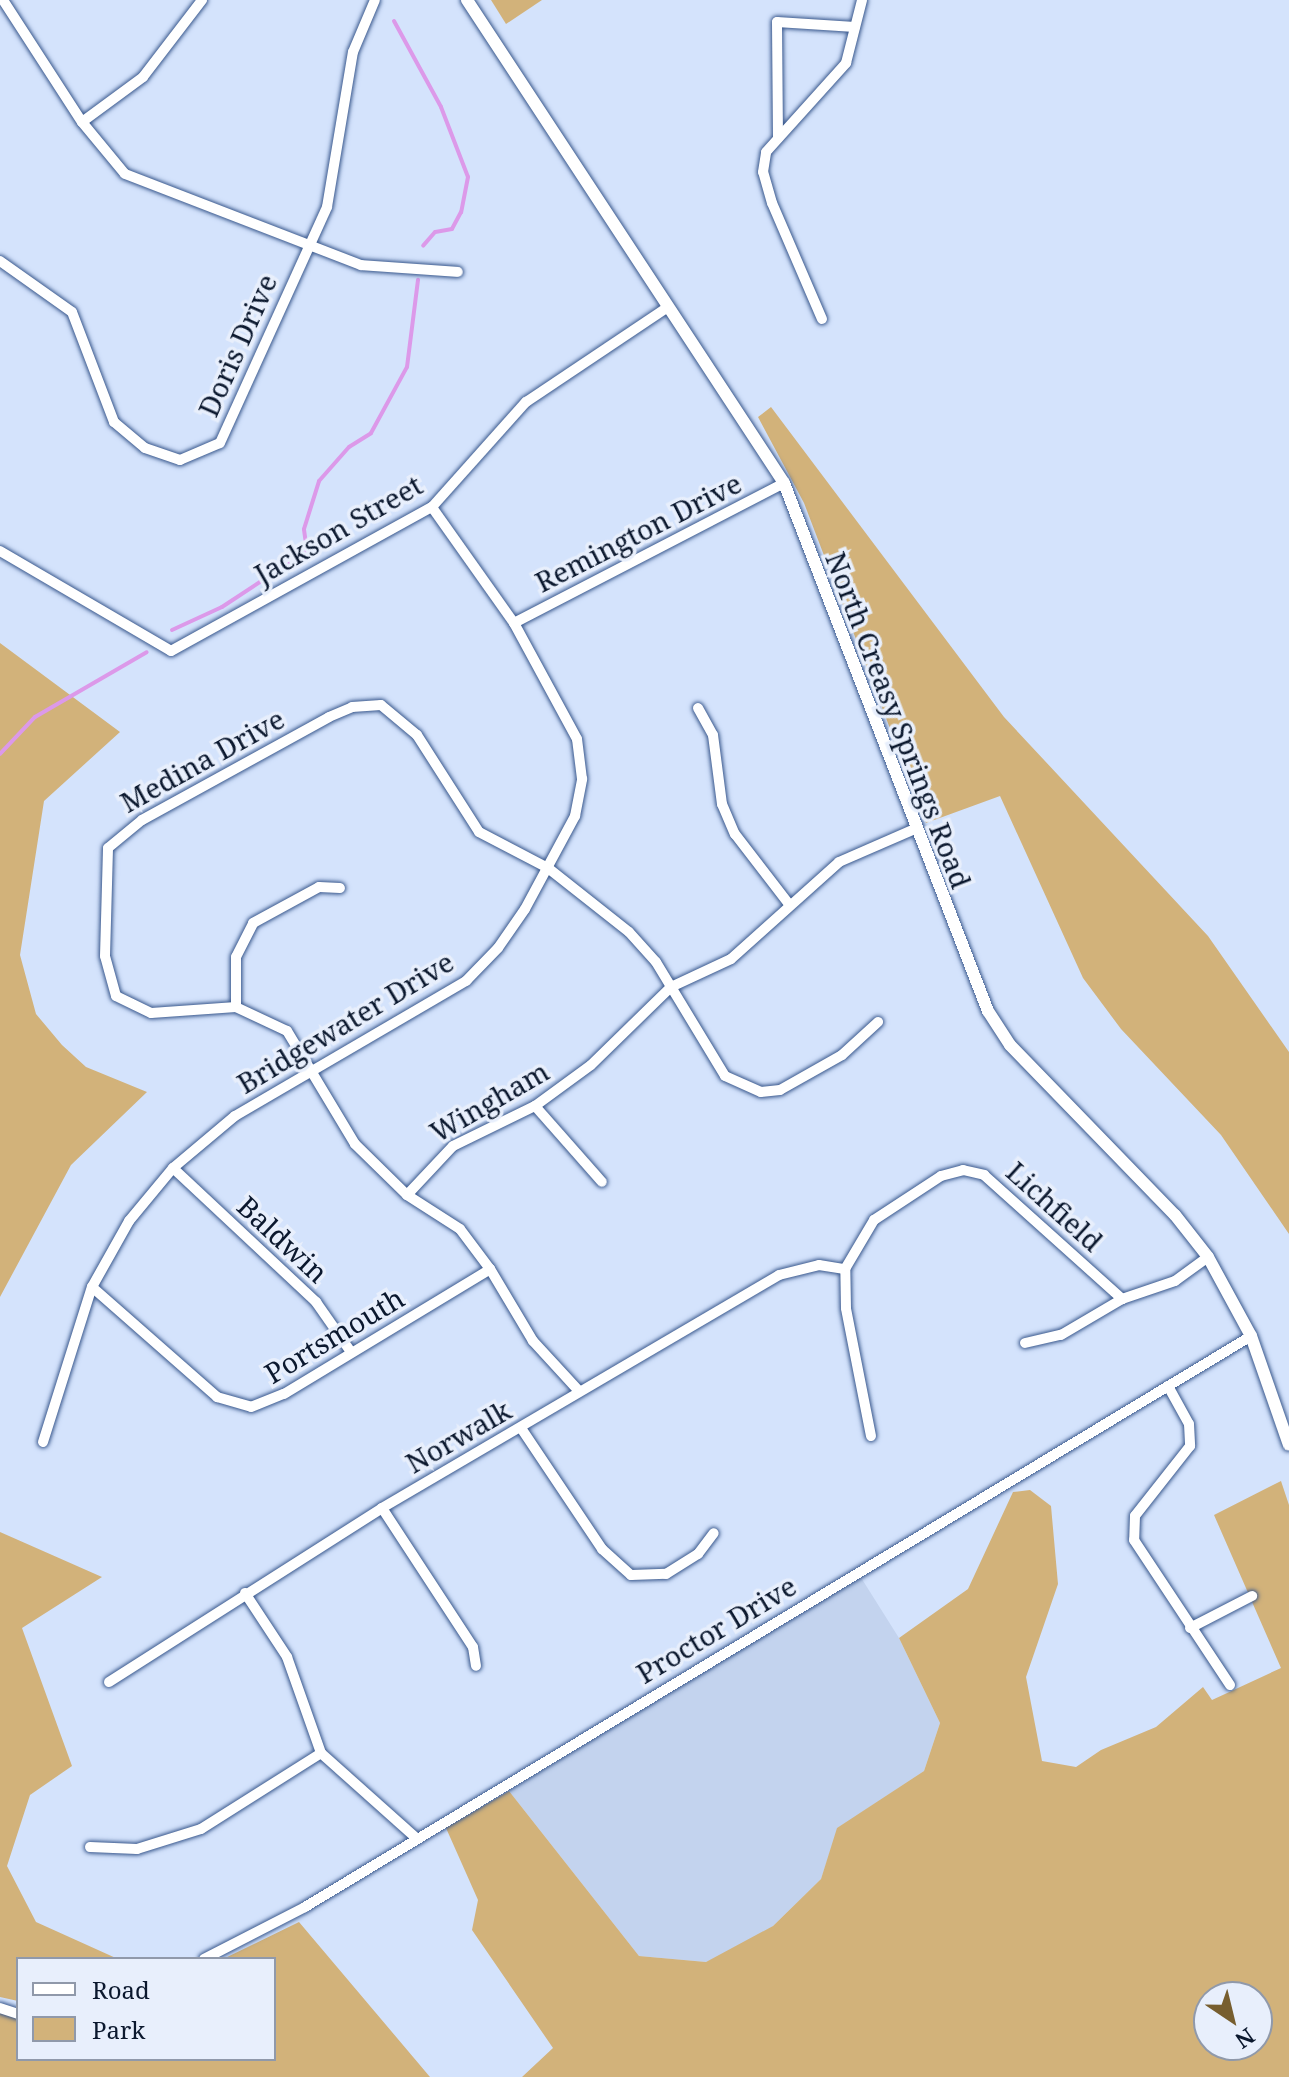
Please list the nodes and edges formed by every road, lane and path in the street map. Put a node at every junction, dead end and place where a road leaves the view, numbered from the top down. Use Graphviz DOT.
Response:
graph roads {
  1 [pos="3,0"];
  2 [pos="202,0"];
  3 [pos="375,0"];
  4 [pos="467,0"];
  5 [pos="862,0"];
  6 [pos="855,27"];
  7 [pos="82,122"];
  8 [pos="778,138"];
  9 [pos="307,246"];
  10 [pos="0,261"];
  11 [pos="458,272"];
  12 [pos="668,307"];
  13 [pos="822,319"];
  14 [pos="784,483"];
  15 [pos="432,507"];
  16 [pos="0,551"];
  17 [pos="514,623"];
  18 [pos="698,708"];
  19 [pos="915,829"];
  20 [pos="548,868"];
  21 [pos="340,888"];
  22 [pos="789,904"];
  23 [pos="671,987"];
  24 [pos="236,1007"];
  25 [pos="878,1022"];
  26 [pos="310,1068"];
  27 [pos="535,1106"];
  28 [pos="173,1168"];
  29 [pos="602,1182"];
  30 [pos="407,1195"];
  31 [pos="1208,1257"];
  32 [pos="490,1269"];
  33 [pos="845,1269"];
  34 [pos="92,1287"];
  35 [pos="1122,1299"];
  36 [pos="1251,1336"];
  37 [pos="1025,1343"];
  38 [pos="351,1352"];
  39 [pos="1168,1386"];
  40 [pos="578,1390"];
  41 [pos="521,1428"];
  42 [pos="871,1436"];
  43 [pos="43,1442"];
  44 [pos="1289,1445"];
  45 [pos="382,1508"];
  46 [pos="714,1533"];
  47 [pos="245,1593"];
  48 [pos="1252,1596"];
  49 [pos="1190,1628"];
  50 [pos="476,1666"];
  51 [pos="109,1682"];
  52 [pos="1230,1685"];
  53 [pos="321,1753"];
  54 [pos="415,1837"];
  55 [pos="90,1847"];
  56 [pos="208,1957"];
  1 -- 7 [label="street"];
  2 -- 7 [label="street"];
  3 -- 9 [label="street, Doris Drive"];
  4 -- 12 [label="street, North Creasy Springs Road"];
  5 -- 6 [label="street"];
  6 -- 8 [label="street"];
  6 -- 8 [label="street"];
  7 -- 9 [label="street"];
  8 -- 13 [label="street"];
  9 -- 10 [label="street, Doris Drive"];
  9 -- 11 [label="street"];
  12 -- 14 [label="street, North Creasy Springs Road"];
  12 -- 15 [label="street, Jackson Street"];
  14 -- 17 [label="street, Remington Drive"];
  14 -- 19 [label="street, North Creasy Springs Road"];
  15 -- 16 [label="street, Jackson Street"];
  15 -- 17 [label="street, Bridgewater Drive"];
  17 -- 20 [label="street, Bridgewater Drive"];
  18 -- 22 [label="street"];
  19 -- 22 [label="street, Wingham"];
  19 -- 31 [label="street, North Creasy Springs Road"];
  20 -- 23 [label="street, Medina Drive"];
  20 -- 24 [label="street, Medina Drive"];
  20 -- 26 [label="street, Bridgewater Drive"];
  21 -- 24 [label="street"];
  22 -- 23 [label="street, Wingham"];
  23 -- 25 [label="street, Medina Drive"];
  23 -- 27 [label="street, Wingham"];
  24 -- 26 [label="street"];
  26 -- 28 [label="street, Bridgewater Drive"];
  26 -- 30 [label="street"];
  27 -- 29 [label="street"];
  27 -- 30 [label="street, Wingham"];
  28 -- 34 [label="street, Bridgewater Drive"];
  28 -- 38 [label="street, Baldwin"];
  30 -- 32 [label="street"];
  31 -- 35 [label="street"];
  31 -- 36 [label="street, North Creasy Springs Road"];
  32 -- 38 [label="street, Portsmouth"];
  32 -- 40 [label="street"];
  33 -- 35 [label="street, Lichfield"];
  33 -- 40 [label="street, Norwalk"];
  33 -- 42 [label="street"];
  34 -- 38 [label="street, Portsmouth"];
  34 -- 43 [label="street, Bridgewater Drive"];
  35 -- 37 [label="street"];
  36 -- 39 [label="street, Proctor Drive"];
  36 -- 44 [label="street, North Creasy Springs Road"];
  39 -- 49 [label="street"];
  39 -- 54 [label="street, Proctor Drive"];
  40 -- 41 [label="street, Norwalk"];
  41 -- 45 [label="street, Norwalk"];
  41 -- 46 [label="street"];
  45 -- 47 [label="street, Norwalk"];
  45 -- 50 [label="street"];
  47 -- 51 [label="street, Norwalk"];
  47 -- 53 [label="street"];
  48 -- 49 [label="street"];
  49 -- 52 [label="street"];
  53 -- 54 [label="street"];
  53 -- 55 [label="street"];
  54 -- 56 [label="street, Proctor Drive"];
}
